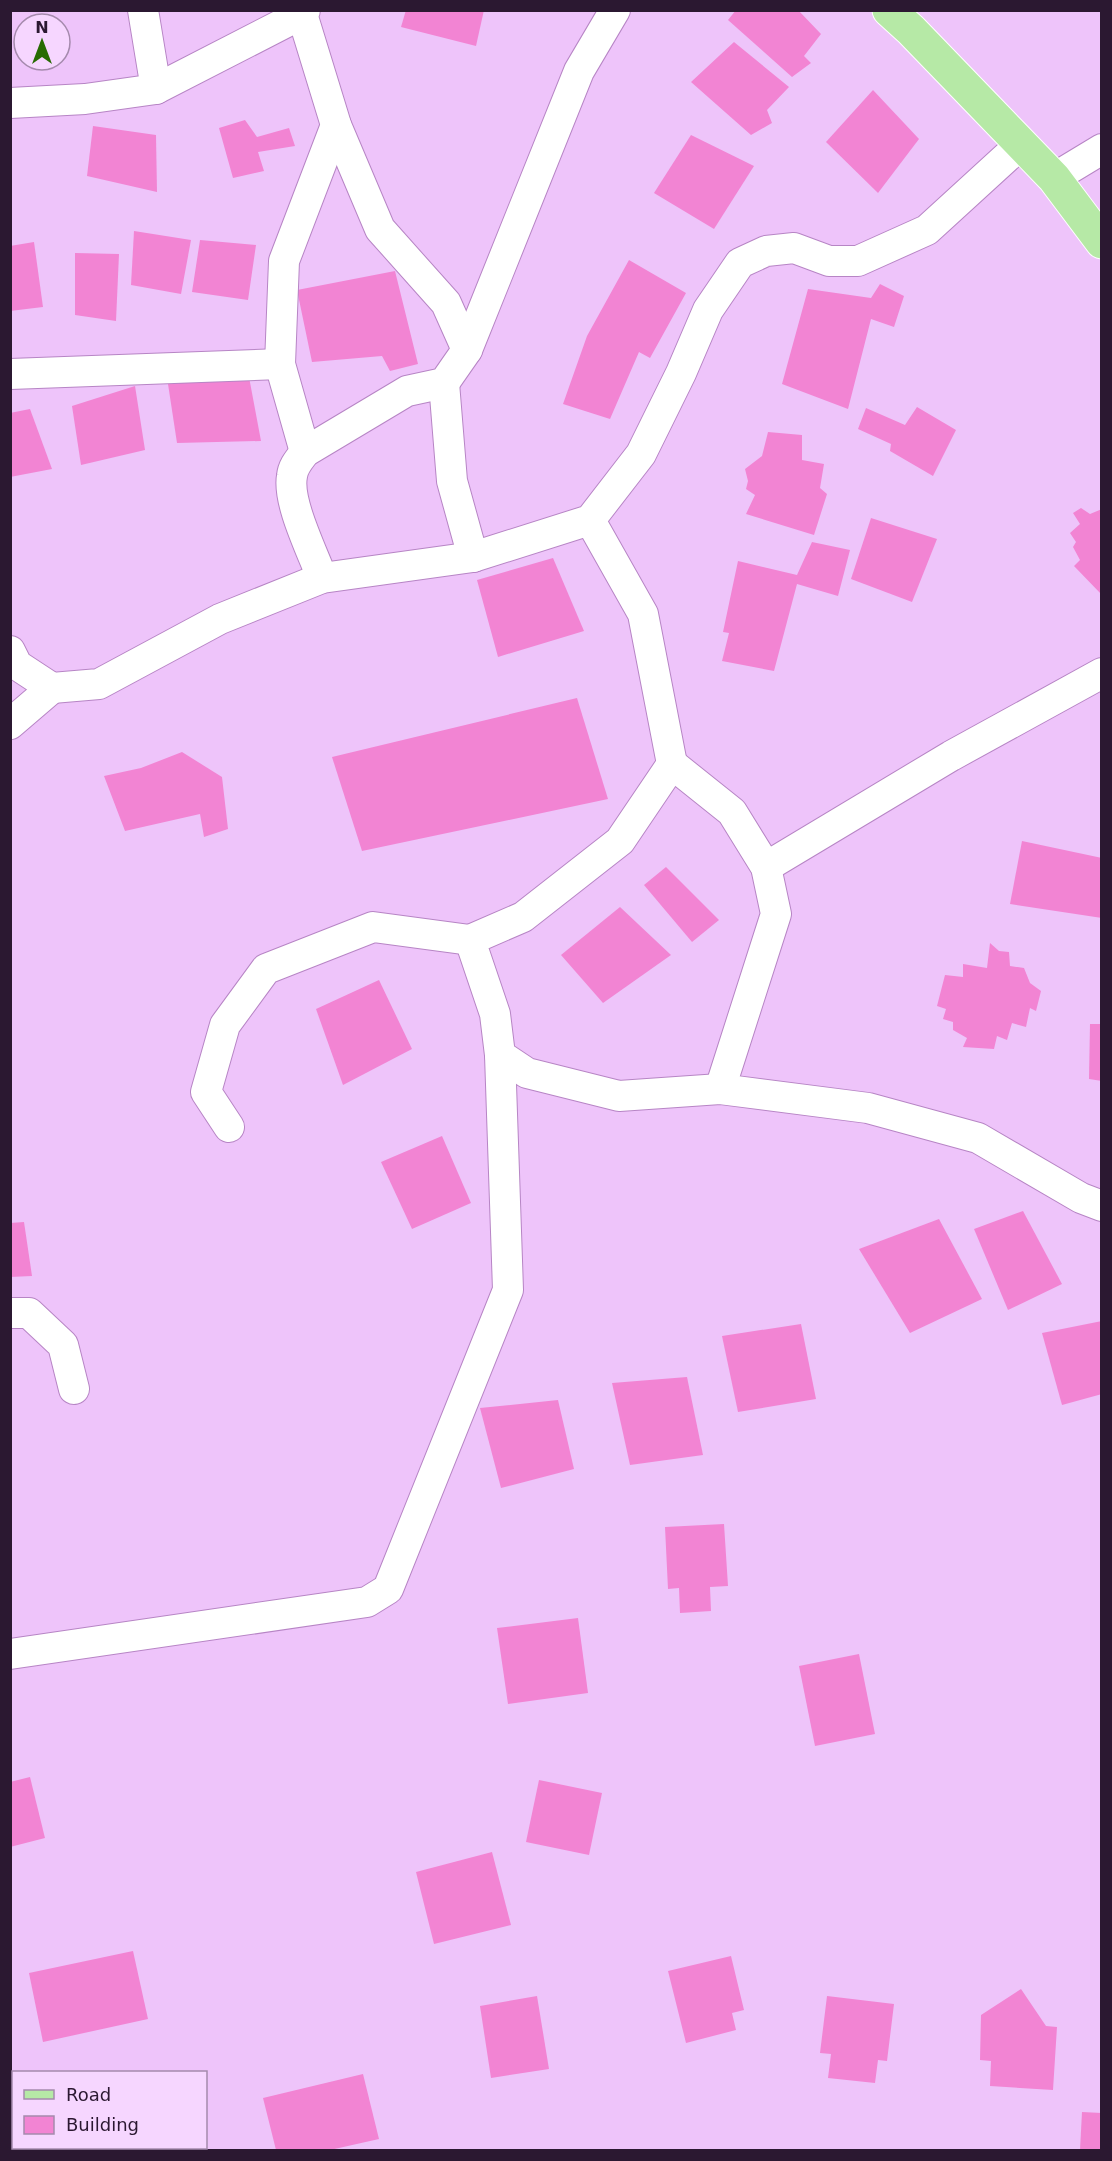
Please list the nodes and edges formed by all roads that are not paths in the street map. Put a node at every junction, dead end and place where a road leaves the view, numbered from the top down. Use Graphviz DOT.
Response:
graph roads {
  1 [pos="143,10"];
  2 [pos="615,10"];
  3 [pos="889,10"];
  4 [pos="303,13"];
  5 [pos="156,89"];
  6 [pos="10,103"];
  7 [pos="336,124"];
  8 [pos="1021,144"];
  9 [pos="1101,149"];
  10 [pos="1054,178"];
  11 [pos="1101,242"];
  12 [pos="467,350"];
  13 [pos="280,364"];
  14 [pos="10,374"];
  15 [pos="444,383"];
  16 [pos="305,452"];
  17 [pos="590,520"];
  18 [pos="473,557"];
  19 [pos="322,578"];
  20 [pos="10,651"];
  21 [pos="1101,673"];
  22 [pos="51,688"];
  23 [pos="10,724"];
  24 [pos="672,764"];
  25 [pos="766,867"];
  26 [pos="470,940"];
  27 [pos="500,1055"];
  28 [pos="720,1089"];
  29 [pos="229,1127"];
  30 [pos="1101,1206"];
  31 [pos="10,1313"];
  32 [pos="74,1389"];
  33 [pos="10,1654"];
  1 -- 5 [label="street"];
  2 -- 12 [label="street"];
  3 -- 8 [label="main road"];
  4 -- 5 [label="street"];
  4 -- 7 [label="street"];
  5 -- 6 [label="street"];
  7 -- 12 [label="street"];
  7 -- 13 [label="street"];
  8 -- 10 [label="main road"];
  8 -- 17 [label="street"];
  9 -- 10 [label="street"];
  10 -- 11 [label="main road"];
  12 -- 15 [label="street"];
  13 -- 14 [label="street"];
  13 -- 16 [label="street"];
  15 -- 16 [label="street"];
  15 -- 18 [label="street"];
  16 -- 19 [label="street"];
  17 -- 18 [label="street"];
  17 -- 24 [label="street"];
  18 -- 19 [label="street"];
  19 -- 22 [label="street"];
  20 -- 22 [label="street"];
  21 -- 25 [label="street"];
  22 -- 23 [label="street"];
  24 -- 25 [label="street"];
  24 -- 26 [label="street"];
  25 -- 28 [label="street"];
  26 -- 27 [label="street"];
  26 -- 29 [label="street"];
  27 -- 28 [label="street"];
  27 -- 33 [label="street"];
  28 -- 30 [label="street"];
  31 -- 32 [label="street"];
}
